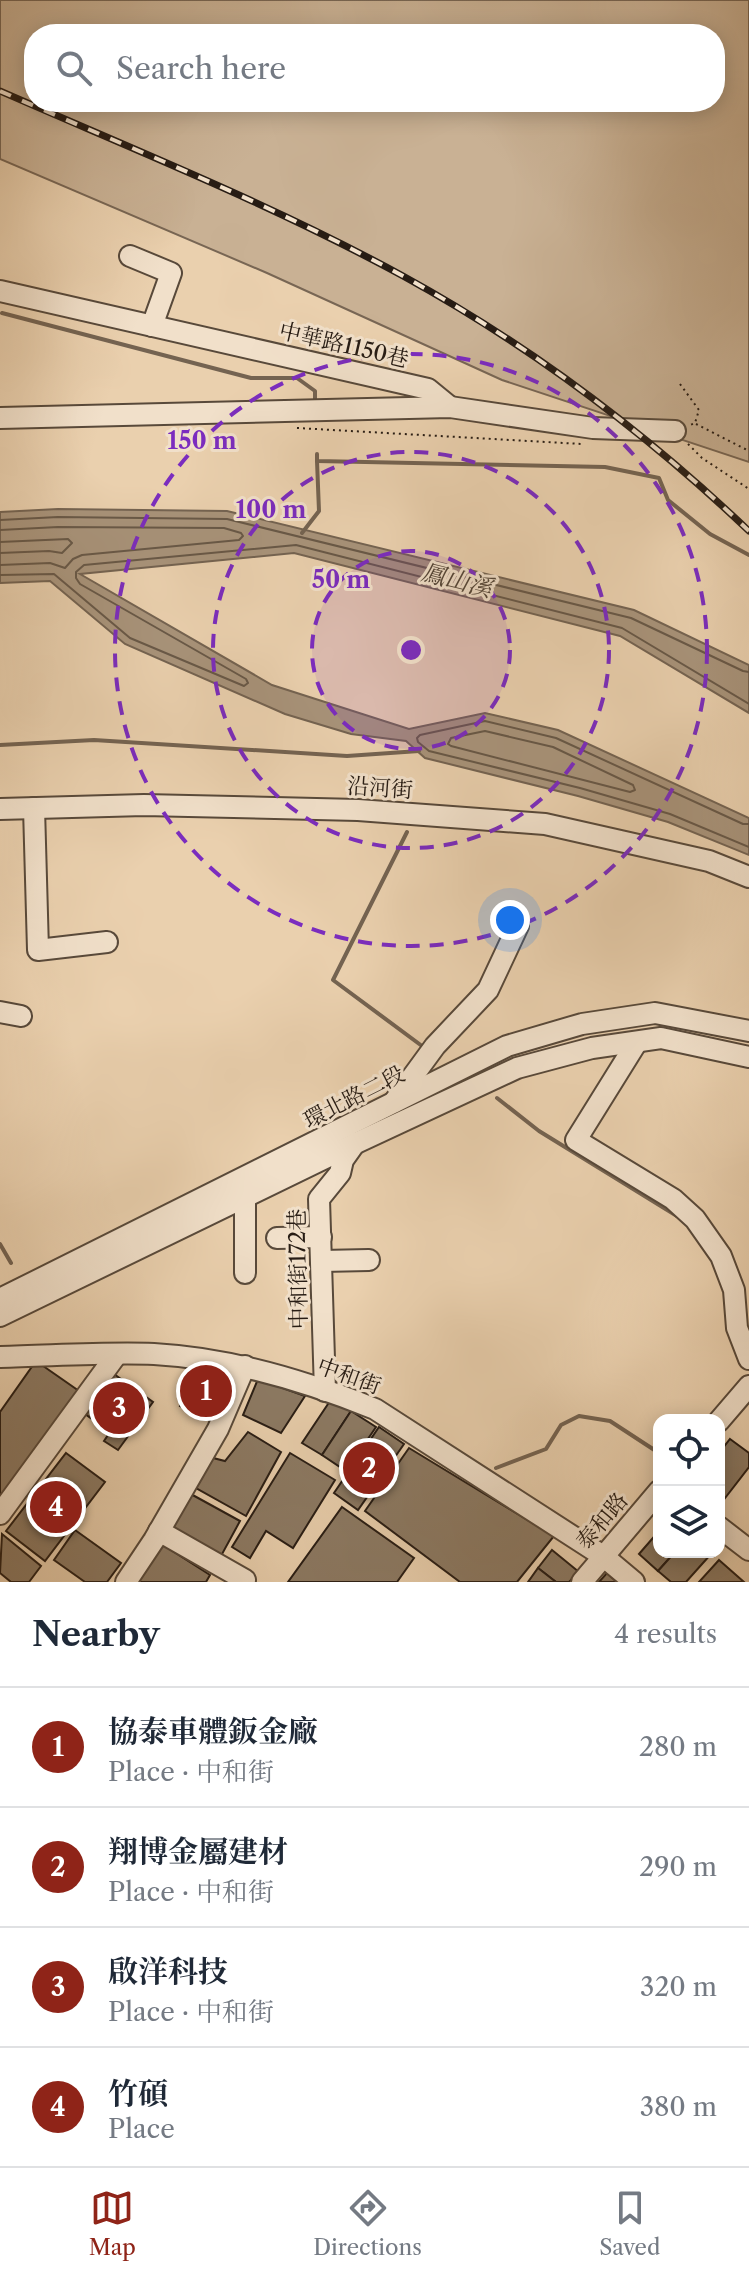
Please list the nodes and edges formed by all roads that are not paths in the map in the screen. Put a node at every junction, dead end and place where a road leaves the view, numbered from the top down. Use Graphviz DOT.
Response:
graph roads {
  1 [pos="130,256"];
  2 [pos="0,291"];
  3 [pos="152,326"];
  4 [pos="450,407"];
  5 [pos="0,418"];
  6 [pos="675,431"];
  7 [pos="34,808"];
  8 [pos="0,809"];
  9 [pos="749,877"];
  10 [pos="518,926"];
  11 [pos="107,942"];
  12 [pos="0,1012"];
  13 [pos="21,1016"];
  14 [pos="749,1031"];
  15 [pos="637,1042"];
  16 [pos="749,1057"];
  17 [pos="391,1106"];
  18 [pos="354,1144"];
  19 [pos="245,1198"];
  20 [pos="321,1237"];
  21 [pos="277,1238"];
  22 [pos="369,1260"];
  23 [pos="322,1261"];
  24 [pos="245,1273"];
  25 [pos="0,1299"];
  26 [pos="0,1316"];
  27 [pos="117,1354"];
  28 [pos="0,1357"];
  29 [pos="749,1359"];
  30 [pos="245,1366"];
  31 [pos="749,1386"];
  32 [pos="325,1391"];
  33 [pos="742,1406"];
  34 [pos="725,1417"];
  35 [pos="653,1498"];
  36 [pos="0,1514"];
  37 [pos="725,1530"];
  38 [pos="159,1531"];
  39 [pos="746,1542"];
  40 [pos="603,1556"];
  41 [pos="126,1582"];
  42 [pos="243,1582"];
  43 [pos="582,1582"];
  44 [pos="634,1582"];
  1 -- 3 [label="street"];
  2 -- 3 [label="street, 中華路1150巷"];
  3 -- 4 [label="street, 中華路1150巷"];
  4 -- 5 [label="street"];
  4 -- 6 [label="street, 中華路1150巷"];
  7 -- 8 [label="street, 沿河街"];
  7 -- 9 [label="street, 沿河街"];
  7 -- 11 [label="street"];
  10 -- 17 [label="street, 中和街172巷"];
  12 -- 13 [label="street"];
  14 -- 17 [label="street, 環北路二段"];
  15 -- 16 [label="street, 環北路二段"];
  15 -- 18 [label="street, 環北路二段"];
  15 -- 29 [label="street"];
  17 -- 18 [label="street, 中和街172巷"];
  17 -- 25 [label="street, 環北路二段"];
  18 -- 19 [label="street, 環北路二段"];
  18 -- 20 [label="street, 中和街172巷"];
  19 -- 24 [label="street"];
  19 -- 26 [label="street, 環北路二段"];
  20 -- 21 [label="street"];
  20 -- 23 [label="street, 中和街172巷"];
  22 -- 23 [label="street"];
  23 -- 32 [label="street, 中和街172巷"];
  27 -- 28 [label="street, 中和街"];
  27 -- 30 [label="street, 中和街"];
  27 -- 36 [label="street"];
  30 -- 32 [label="street, 中和街"];
  30 -- 38 [label="street"];
  31 -- 33 [label="street"];
  32 -- 40 [label="street, 中和街"];
  33 -- 34 [label="street"];
  35 -- 40 [label="street, 泰和路"];
  37 -- 39 [label="street"];
  38 -- 41 [label="street"];
  38 -- 42 [label="street"];
  40 -- 43 [label="street, 泰和路"];
  40 -- 44 [label="street, 中和街"];
}
